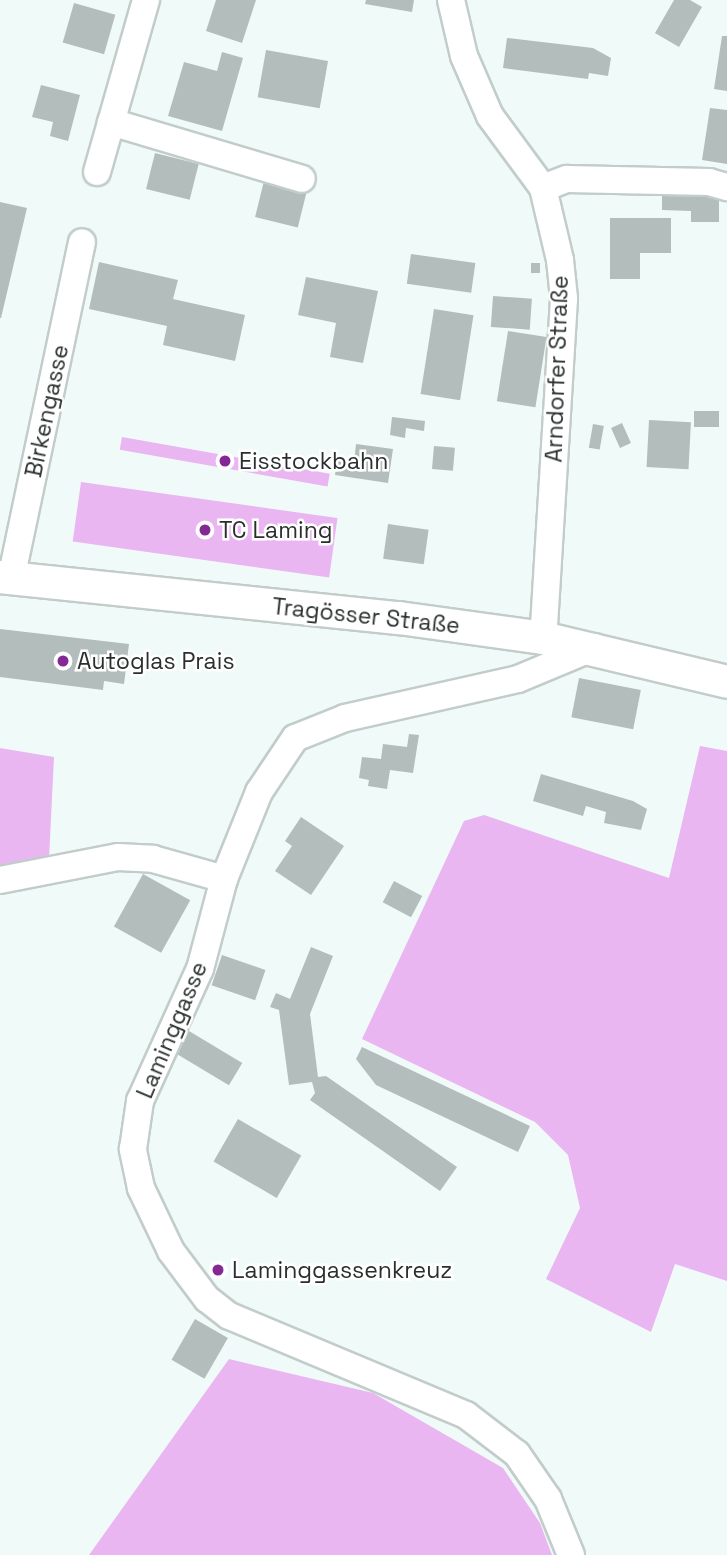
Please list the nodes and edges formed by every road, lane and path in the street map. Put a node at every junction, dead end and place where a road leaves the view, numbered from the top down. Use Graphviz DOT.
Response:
graph roads {
  1 [pos="146,0"];
  2 [pos="451,0"];
  3 [pos="111,122"];
  4 [pos="97,172"];
  5 [pos="302,179"];
  6 [pos="543,187"];
  7 [pos="727,187"];
  8 [pos="82,242"];
  9 [pos="6,578"];
  10 [pos="543,638"];
  11 [pos="595,647"];
  12 [pos="727,682"];
  13 [pos="223,879"];
  14 [pos="0,880"];
  15 [pos="571,1555"];
  1 -- 3 [label="street"];
  2 -- 6 [label="street, Arndorfer Straße"];
  3 -- 4 [label="street"];
  3 -- 5 [label="street"];
  6 -- 7 [label="street"];
  6 -- 10 [label="street, Arndorfer Straße"];
  8 -- 9 [label="street, Birkengasse"];
  9 -- 10 [label="main road, Tragösser Straße"];
  10 -- 11 [label="main road, Tragösser Straße"];
  11 -- 12 [label="main road, Tragösser Straße"];
  11 -- 13 [label="street, Laminggasse"];
  13 -- 14 [label="street"];
  13 -- 15 [label="street, Laminggasse"];
}
